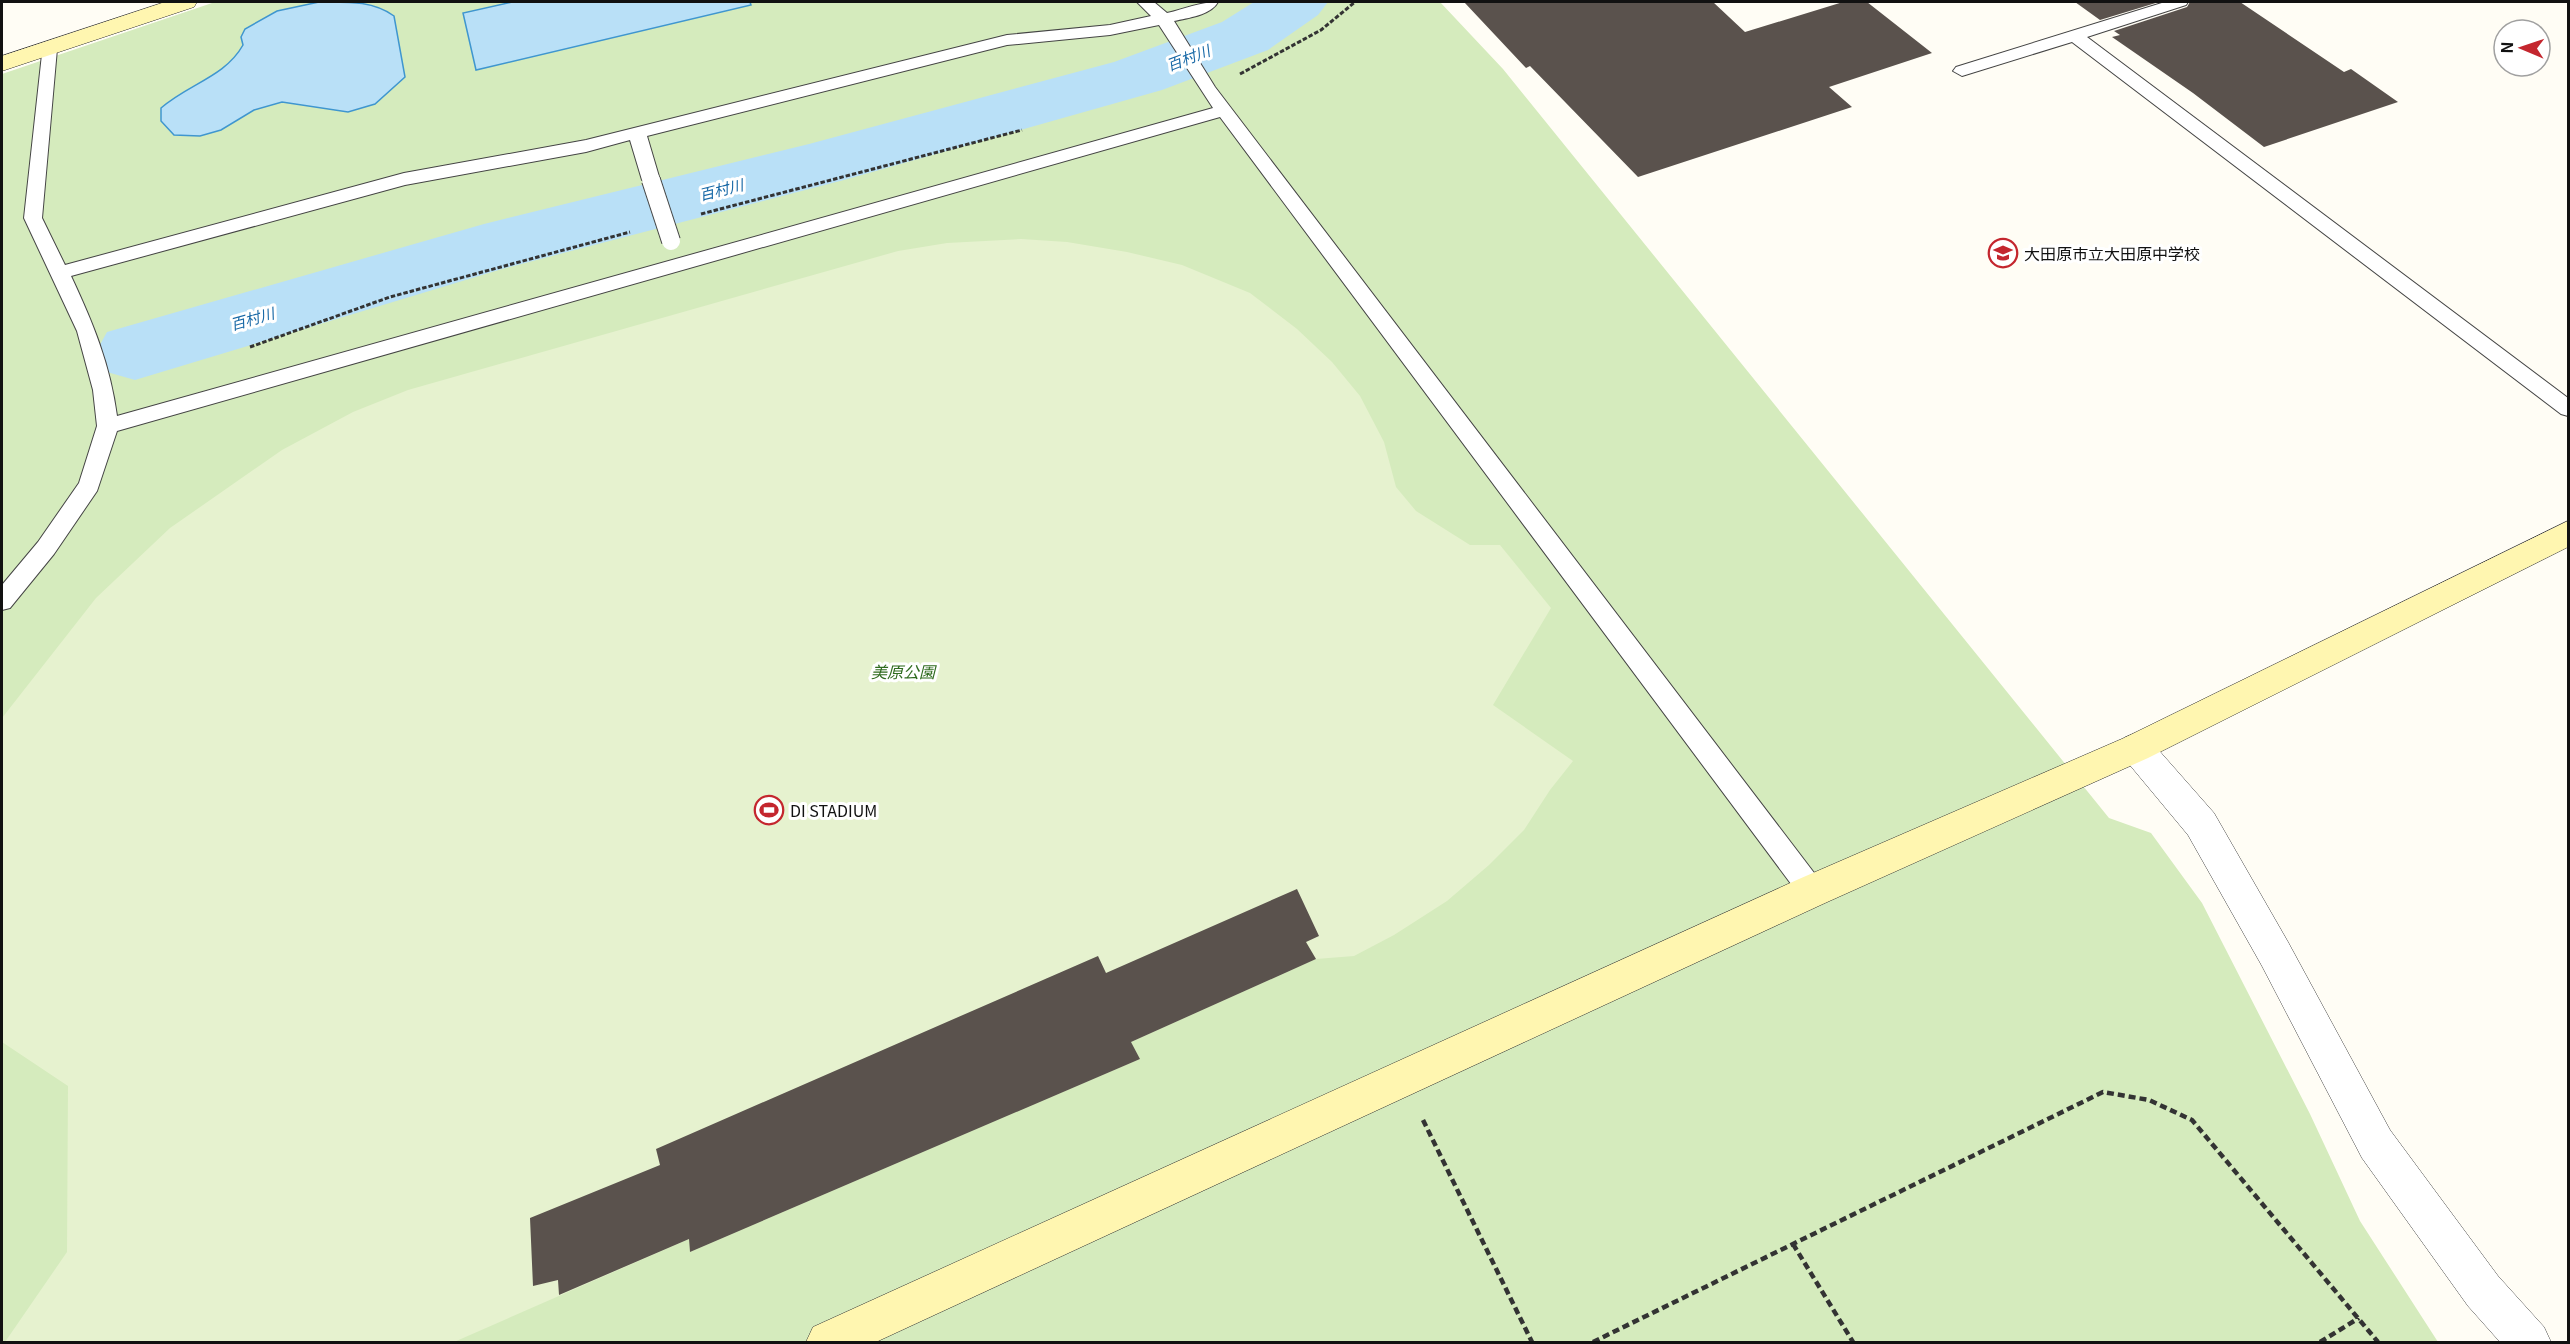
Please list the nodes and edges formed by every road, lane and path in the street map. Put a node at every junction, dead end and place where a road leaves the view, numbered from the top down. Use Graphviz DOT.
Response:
graph roads {
  1 [pos="186,2"];
  2 [pos="1145,2"];
  3 [pos="1210,2"];
  4 [pos="1355,2"];
  5 [pos="2180,2"];
  6 [pos="1164,19"];
  7 [pos="2074,35"];
  8 [pos="49,50"];
  9 [pos="2,64"];
  10 [pos="1962,71"];
  11 [pos="1208,90"];
  12 [pos="1224,110"];
  13 [pos="636,134"];
  14 [pos="678,265"];
  15 [pos="58,273"];
  16 [pos="2568,409"];
  17 [pos="108,426"];
  18 [pos="2568,533"];
  19 [pos="2,601"];
  20 [pos="2136,748"];
  21 [pos="1812,891"];
  22 [pos="1403,1079"];
  23 [pos="1792,1245"];
  24 [pos="2359,1318"];
  25 [pos="828,1342"];
  26 [pos="1532,1342"];
  27 [pos="1593,1342"];
  28 [pos="1853,1342"];
  29 [pos="2320,1342"];
  30 [pos="2378,1342"];
  31 [pos="2529,1342"];
  1 -- 8 [label="street"];
  2 -- 6 [label="lane"];
  3 -- 6 [label="lane"];
  4 -- 11 [label="path"];
  5 -- 7 [label="lane"];
  6 -- 11 [label="lane"];
  6 -- 13 [label="lane"];
  7 -- 10 [label="lane"];
  7 -- 16 [label="lane"];
  8 -- 9 [label="street"];
  8 -- 15 [label="lane"];
  11 -- 12 [label="lane"];
  12 -- 14 [label="lane"];
  12 -- 21 [label="lane"];
  13 -- 14 [label="lane, bridge"];
  13 -- 15 [label="lane"];
  14 -- 17 [label="lane"];
  15 -- 17 [label="lane"];
  17 -- 19 [label="lane"];
  18 -- 20 [label="street"];
  20 -- 21 [label="street"];
  20 -- 31 [label="street"];
  21 -- 22 [label="street"];
  22 -- 25 [label="street"];
  22 -- 26 [label="path"];
  23 -- 24 [label="path"];
  23 -- 27 [label="path"];
  23 -- 28 [label="path"];
  24 -- 29 [label="path"];
  24 -- 30 [label="path"];
}
